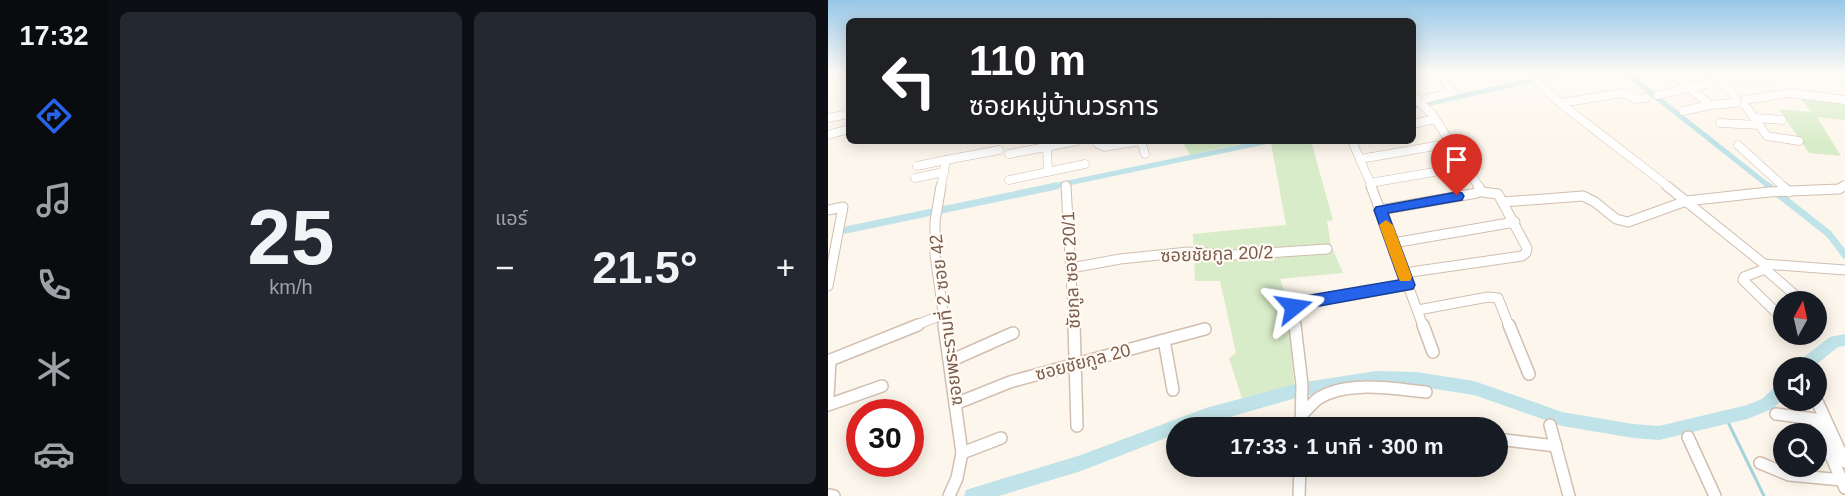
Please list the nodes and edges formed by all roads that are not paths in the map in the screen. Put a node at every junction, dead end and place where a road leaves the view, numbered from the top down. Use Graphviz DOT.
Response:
graph roads {
  1 [pos="1442,96"];
  2 [pos="1553,96"];
  3 [pos="1603,96"];
  4 [pos="1630,96"];
  5 [pos="1700,96"];
  6 [pos="1737,96"];
  7 [pos="1769,96"];
  8 [pos="1809,96"];
  9 [pos="1416,98"];
  10 [pos="1646,98"];
  11 [pos="1845,99"];
  12 [pos="1741,101"];
  13 [pos="1425,103"];
  14 [pos="1560,103"];
  15 [pos="1710,105"];
  16 [pos="1683,111"];
  17 [pos="846,115"];
  18 [pos="828,118"];
  19 [pos="1435,119"];
  20 [pos="1782,120"];
  21 [pos="1757,122"];
  22 [pos="1416,123"];
  23 [pos="1720,123"];
  24 [pos="846,130"];
  25 [pos="828,135"];
  26 [pos="1799,141"];
  27 [pos="979,144"];
  28 [pos="1062,144"];
  29 [pos="1098,144"];
  30 [pos="1122,144"];
  31 [pos="1142,144"];
  32 [pos="1353,144"];
  33 [pos="1738,145"];
  34 [pos="1441,146"];
  35 [pos="1047,147"];
  36 [pos="999,150"];
  37 [pos="978,154"];
  38 [pos="1009,154"];
  39 [pos="1145,154"];
  40 [pos="1360,159"];
  41 [pos="946,160"];
  42 [pos="1085,164"];
  43 [pos="917,166"];
  44 [pos="1457,168"];
  45 [pos="944,172"];
  46 [pos="1048,172"];
  47 [pos="915,178"];
  48 [pos="1009,180"];
  49 [pos="1370,183"];
  50 [pos="1845,185"];
  51 [pos="1066,186"];
  52 [pos="1785,192"];
  53 [pos="1479,193"];
  54 [pos="1501,198"];
  55 [pos="1686,201"];
  56 [pos="828,210"];
  57 [pos="1380,210"];
  58 [pos="1515,222"];
  59 [pos="1393,243"];
  60 [pos="1327,249"];
  61 [pos="831,251"];
  62 [pos="1764,267"];
  63 [pos="1071,268"];
  64 [pos="1845,270"];
  65 [pos="1404,273"];
  66 [pos="828,285"];
  67 [pos="1408,285"];
  68 [pos="1791,291"];
  69 [pos="1773,309"];
  70 [pos="1418,310"];
  71 [pos="944,314"];
  72 [pos="1205,329"];
  73 [pos="1013,333"];
  74 [pos="1164,340"];
  75 [pos="1433,352"];
  76 [pos="829,361"];
  77 [pos="950,361"];
  78 [pos="1076,363"];
  79 [pos="1529,374"];
  80 [pos="882,386"];
  81 [pos="1173,390"];
  82 [pos="1426,392"];
  83 [pos="828,397"];
  84 [pos="955,404"];
  85 [pos="828,405"];
  86 [pos="1302,414"];
  87 [pos="1776,414"];
  88 [pos="1302,417"];
  89 [pos="1818,423"];
  90 [pos="1550,425"];
  91 [pos="1077,426"];
  92 [pos="1827,434"];
  93 [pos="1827,435"];
  94 [pos="1688,437"];
  95 [pos="1002,438"];
  96 [pos="1508,440"];
  97 [pos="1556,446"];
  98 [pos="962,453"];
  99 [pos="1845,462"];
  100 [pos="1760,463"];
  101 [pos="1300,477"];
  102 [pos="1843,484"];
  103 [pos="951,493"];
  104 [pos="828,495"];
  105 [pos="834,496"];
  106 [pos="1299,496"];
  107 [pos="1569,496"];
  108 [pos="1714,496"];
  1 -- 13 [label="street"];
  2 -- 14 [label="street"];
  3 -- 14 [label="street"];
  4 -- 10 [label="street"];
  5 -- 15 [label="street"];
  6 -- 12 [label="street"];
  7 -- 12 [label="street"];
  8 -- 11 [label="street"];
  9 -- 13 [label="street"];
  12 -- 15 [label="street"];
  12 -- 21 [label="street"];
  13 -- 19 [label="street"];
  14 -- 55 [label="street"];
  15 -- 16 [label="street"];
  17 -- 18 [label="street"];
  19 -- 22 [label="street"];
  19 -- 53 [label="street"];
  20 -- 21 [label="street"];
  21 -- 23 [label="street"];
  21 -- 26 [label="street"];
  24 -- 25 [label="street"];
  27 -- 37 [label="street"];
  28 -- 35 [label="street"];
  29 -- 30 [label="street"];
  31 -- 39 [label="street"];
  32 -- 40 [label="street"];
  33 -- 52 [label="street"];
  34 -- 40 [label="street"];
  35 -- 38 [label="street"];
  35 -- 46 [label="street"];
  36 -- 37 [label="street"];
  37 -- 41 [label="street"];
  40 -- 49 [label="street"];
  41 -- 43 [label="street"];
  41 -- 45 [label="street, ซอยพระรามที่ 2 ซอย 42"];
  42 -- 46 [label="street"];
  44 -- 49 [label="street"];
  45 -- 47 [label="street"];
  45 -- 71 [label="street, ซอยพระรามที่ 2 ซอย 42"];
  46 -- 48 [label="street"];
  49 -- 57 [label="street"];
  50 -- 52 [label="street"];
  51 -- 63 [label="street, ชัยกูล ซอย 20/1"];
  52 -- 55 [label="street"];
  53 -- 54 [label="street"];
  53 -- 57 [label="street"];
  54 -- 55 [label="street"];
  54 -- 58 [label="street"];
  55 -- 62 [label="street"];
  56 -- 61 [label="street"];
  57 -- 59 [label="street"];
  58 -- 59 [label="street"];
  58 -- 65 [label="street"];
  59 -- 65 [label="street"];
  60 -- 63 [label="street, ซอยชัยกูล 20/2"];
  61 -- 66 [label="street"];
  62 -- 64 [label="street"];
  62 -- 68 [label="street"];
  62 -- 69 [label="street"];
  63 -- 78 [label="street, ชัยกูล ซอย 20/1"];
  65 -- 67 [label="street"];
  67 -- 70 [label="street"];
  67 -- 86 [label="street"];
  70 -- 75 [label="street"];
  70 -- 79 [label="street"];
  71 -- 76 [label="street"];
  71 -- 77 [label="street, ซอยพระรามที่ 2 ซอย 42"];
  72 -- 74 [label="street, ซอยชัยกูล 20"];
  73 -- 77 [label="street"];
  74 -- 78 [label="street, ซอยชัยกูล 20"];
  74 -- 81 [label="street"];
  76 -- 83 [label="street"];
  77 -- 84 [label="street, ซอยพระรามที่ 2 ซอย 42"];
  78 -- 84 [label="street, ซอยชัยกูล 20"];
  78 -- 91 [label="street, ชัยกูล ซอย 20/1"];
  80 -- 85 [label="street"];
  82 -- 86 [label="street"];
  84 -- 98 [label="street, ซอยพระรามที่ 2 ซอย 42"];
  86 -- 88 [label="street"];
  87 -- 89 [label="street"];
  90 -- 97 [label="street"];
  92 -- 99 [label="street"];
  93 -- 102 [label="street"];
  94 -- 108 [label="street"];
  95 -- 98 [label="street"];
  96 -- 97 [label="street"];
  97 -- 107 [label="street"];
  98 -- 103 [label="street, ซอยพระรามที่ 2 ซอย 42"];
  100 -- 102 [label="street"];
  101 -- 106 [label="street"];
  104 -- 105 [label="street"];
}
